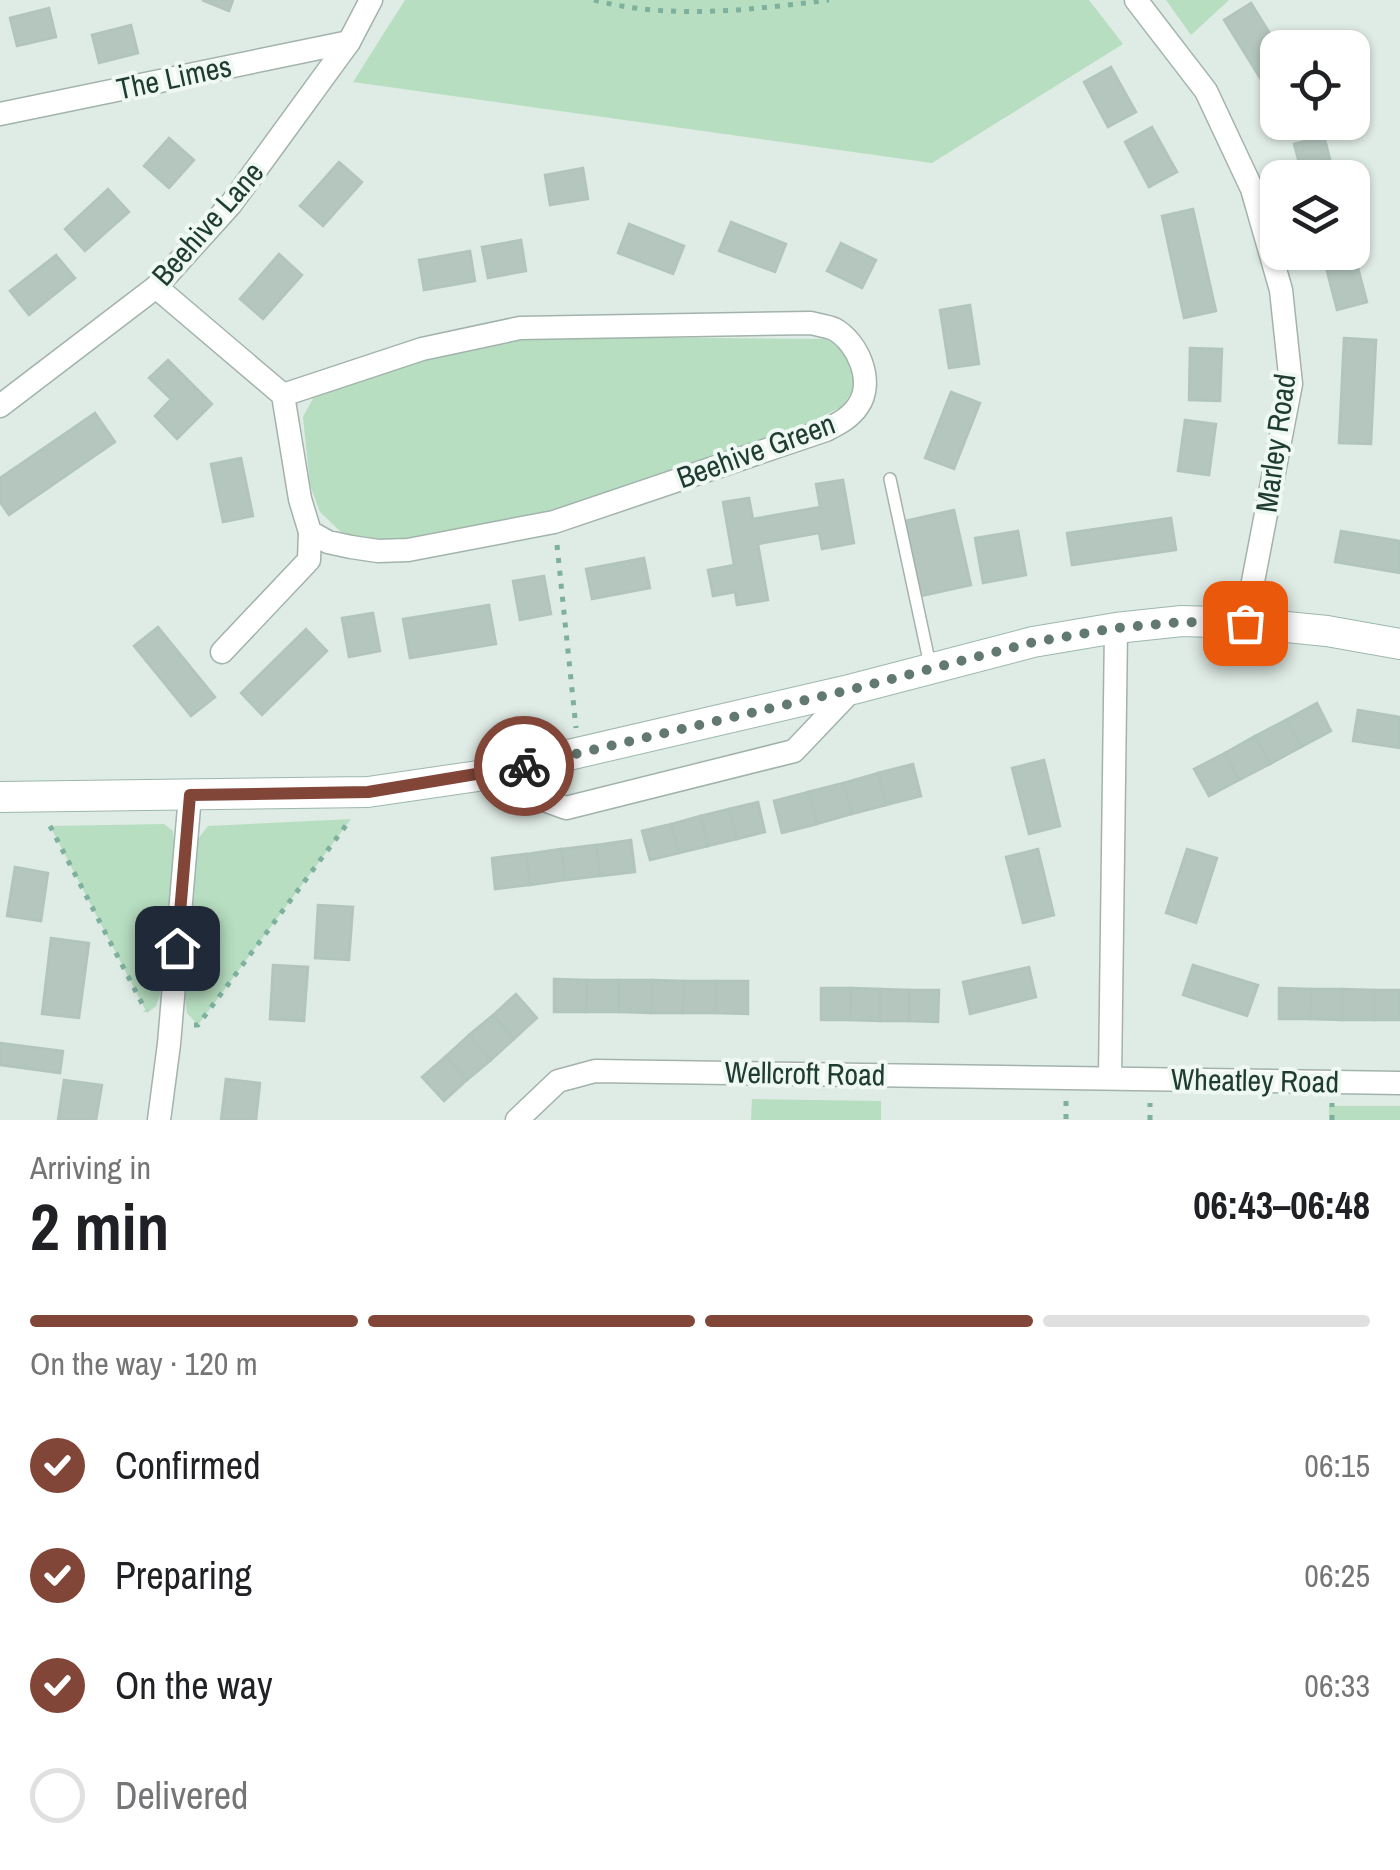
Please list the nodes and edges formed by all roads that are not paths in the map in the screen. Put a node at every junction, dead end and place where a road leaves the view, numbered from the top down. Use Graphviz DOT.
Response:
graph roads {
  1 [pos="371,0"];
  2 [pos="1136,0"];
  3 [pos="349,42"];
  4 [pos="0,114"];
  5 [pos="156,287"];
  6 [pos="284,396"];
  7 [pos="0,406"];
  8 [pos="890,479"];
  9 [pos="310,532"];
  10 [pos="1245,623"];
  11 [pos="1116,628"];
  12 [pos="1400,644"];
  13 [pos="222,652"];
  14 [pos="930,669"];
  15 [pos="853,689"];
  16 [pos="478,776"];
  17 [pos="190,795"];
  18 [pos="0,797"];
  19 [pos="1110,1078"];
  20 [pos="1400,1083"];
  21 [pos="158,1120"];
  22 [pos="518,1120"];
  1 -- 3 [label="street, Beehive Lane"];
  2 -- 10 [label="street, Marley Road"];
  3 -- 4 [label="street, The Limes"];
  3 -- 5 [label="street, Beehive Lane"];
  5 -- 6 [label="street"];
  5 -- 7 [label="street, Beehive Lane"];
  6 -- 9 [label="street"];
  6 -- 9 [label="street, Beehive Green"];
  8 -- 14 [label="lane"];
  9 -- 13 [label="street"];
  10 -- 11 [label="street"];
  10 -- 12 [label="street"];
  11 -- 14 [label="street"];
  11 -- 19 [label="street"];
  14 -- 15 [label="street"];
  15 -- 16 [label="street"];
  15 -- 16 [label="street"];
  16 -- 17 [label="street"];
  17 -- 18 [label="street"];
  17 -- 21 [label="street"];
  19 -- 20 [label="street, Wheatley Road"];
  19 -- 22 [label="street, Wellcroft Road"];
}
